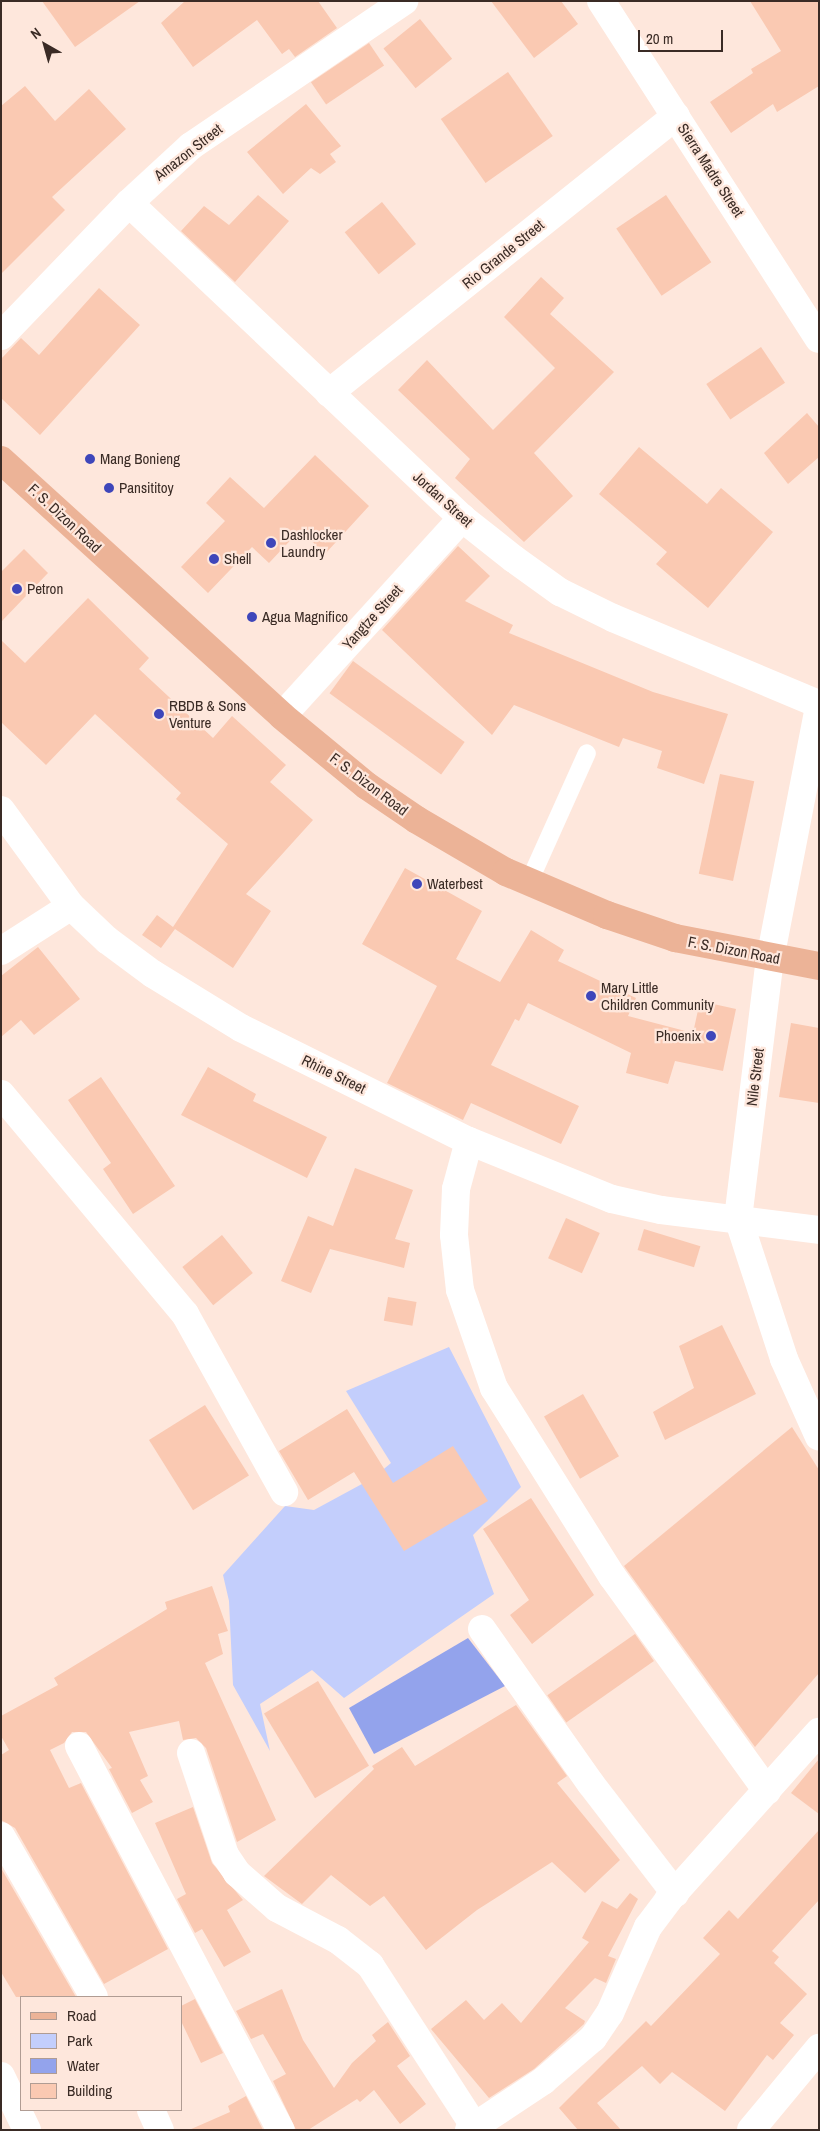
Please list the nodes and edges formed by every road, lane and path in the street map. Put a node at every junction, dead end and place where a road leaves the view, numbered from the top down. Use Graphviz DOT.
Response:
graph roads {
  1 [pos="404,1"];
  2 [pos="602,1"];
  3 [pos="676,116"];
  4 [pos="129,203"];
  5 [pos="1,336"];
  6 [pos="819,339"];
  7 [pos="329,393"];
  8 [pos="1,460"];
  9 [pos="462,518"];
  10 [pos="819,706"];
  11 [pos="282,716"];
  12 [pos="587,753"];
  13 [pos="1,810"];
  14 [pos="529,882"];
  15 [pos="71,906"];
  16 [pos="1,951"];
  17 [pos="770,958"];
  18 [pos="819,966"];
  19 [pos="1,1094"];
  20 [pos="469,1141"];
  21 [pos="738,1218"];
  22 [pos="819,1230"];
  23 [pos="819,1437"];
  24 [pos="284,1492"];
  25 [pos="482,1629"];
  26 [pos="819,1732"];
  27 [pos="79,1746"];
  28 [pos="191,1753"];
  29 [pos="767,1791"];
  30 [pos="1,1836"];
  31 [pos="675,1892"];
  32 [pos="93,1996"];
  33 [pos="819,2048"];
  34 [pos="1,2076"];
  35 [pos="150,2111"];
  36 [pos="472,2128"];
  37 [pos="27,2130"];
  38 [pos="160,2130"];
  39 [pos="281,2130"];
  40 [pos="750,2130"];
  1 -- 4 [label="street, Amazon Street"];
  2 -- 3 [label="street, Sierra Madre Street"];
  3 -- 6 [label="street, Sierra Madre Street"];
  3 -- 7 [label="street, Rio Grande Street"];
  4 -- 5 [label="street, Amazon Street"];
  4 -- 7 [label="street, Jordan Street"];
  7 -- 9 [label="street, Jordan Street"];
  8 -- 11 [label="main road, F. S. Dizon Road"];
  9 -- 10 [label="street, Jordan Street"];
  9 -- 11 [label="street, Yangtze Street"];
  10 -- 17 [label="street, Nile Street"];
  11 -- 14 [label="main road, F. S. Dizon Road"];
  12 -- 14 [label="lane"];
  13 -- 15 [label="street, Rhine Street"];
  14 -- 17 [label="main road, F. S. Dizon Road"];
  15 -- 16 [label="street"];
  15 -- 20 [label="street, Rhine Street"];
  17 -- 18 [label="main road, F. S. Dizon Road"];
  17 -- 21 [label="street, Nile Street"];
  19 -- 24 [label="street"];
  20 -- 21 [label="street, Rhine Street"];
  20 -- 29 [label="street"];
  21 -- 22 [label="street, Rhine Street"];
  21 -- 23 [label="street, Nile Street"];
  25 -- 31 [label="street"];
  26 -- 29 [label="street"];
  27 -- 39 [label="street"];
  28 -- 36 [label="street"];
  29 -- 31 [label="street"];
  30 -- 32 [label="street"];
  31 -- 36 [label="street"];
  33 -- 40 [label="street"];
  34 -- 37 [label="street"];
  35 -- 38 [label="street"];
}
